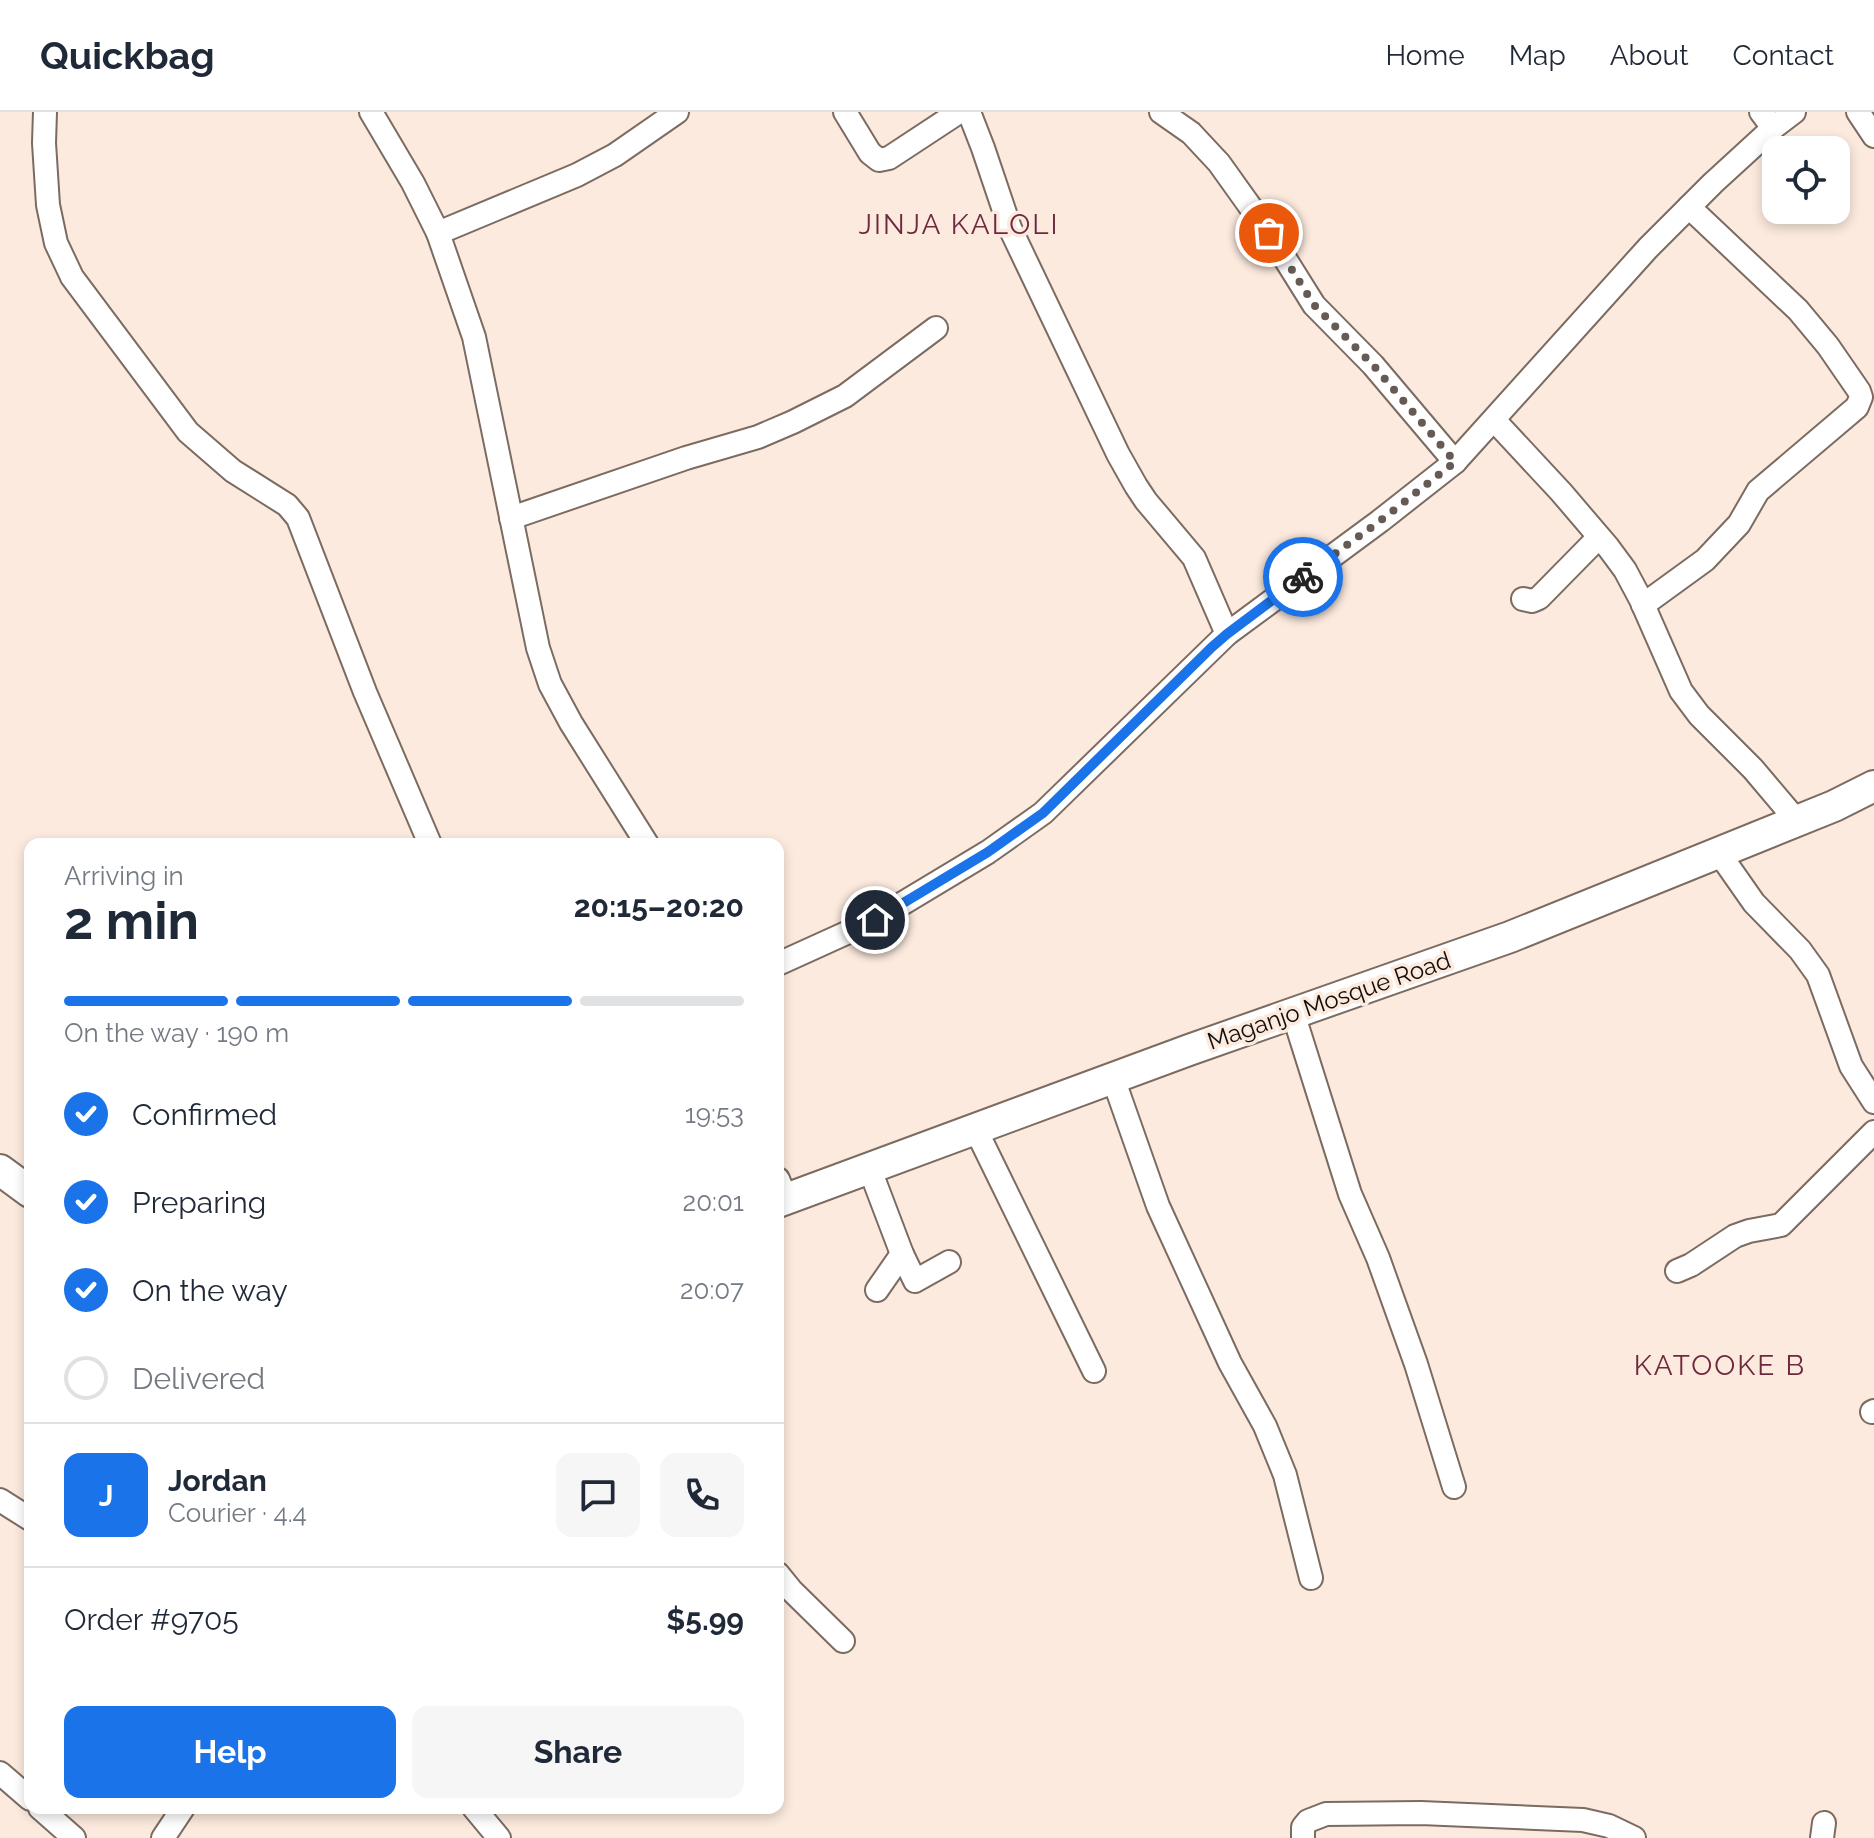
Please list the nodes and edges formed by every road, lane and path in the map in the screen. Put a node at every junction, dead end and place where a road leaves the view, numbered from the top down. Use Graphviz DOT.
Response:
graph roads {
  1 [pos="45,112"];
  2 [pos="371,112"];
  3 [pos="677,112"];
  4 [pos="845,112"];
  5 [pos="959,112"];
  6 [pos="969,112"];
  7 [pos="1161,112"];
  8 [pos="1794,112"];
  9 [pos="1858,112"];
  10 [pos="1767,120"];
  11 [pos="1874,136"];
  12 [pos="1689,207"];
  13 [pos="438,233"];
  14 [pos="936,328"];
  15 [pos="1494,420"];
  16 [pos="1455,462"];
  17 [pos="511,518"];
  18 [pos="1599,537"];
  19 [pos="1523,599"];
  20 [pos="1643,605"];
  21 [pos="1227,634"];
  22 [pos="1874,786"];
  23 [pos="1797,821"];
  24 [pos="427,838"];
  25 [pos="643,838"];
  26 [pos="1719,853"];
  27 [pos="784,961"];
  28 [pos="1293,1013"];
  29 [pos="1113,1078"];
  30 [pos="1874,1102"];
  31 [pos="975,1128"];
  32 [pos="1874,1132"];
  33 [pos="869,1167"];
  34 [pos="0,1170"];
  35 [pos="24,1188"];
  36 [pos="784,1192"];
  37 [pos="902,1254"];
  38 [pos="949,1262"];
  39 [pos="1677,1271"];
  40 [pos="877,1290"];
  41 [pos="1094,1371"];
  42 [pos="1454,1487"];
  43 [pos="0,1500"];
  44 [pos="24,1515"];
  45 [pos="1311,1578"];
  46 [pos="784,1581"];
  47 [pos="843,1641"];
  48 [pos="0,1773"];
  49 [pos="24,1794"];
  50 [pos="47,1814"];
  51 [pos="179,1814"];
  52 [pos="479,1814"];
  53 [pos="74,1838"];
  54 [pos="163,1838"];
  55 [pos="499,1838"];
  56 [pos="1303,1838"];
  57 [pos="1634,1838"];
  1 -- 24 [label="street"];
  2 -- 13 [label="street"];
  3 -- 13 [label="street"];
  4 -- 5 [label="street"];
  6 -- 21 [label="street"];
  7 -- 16 [label="street"];
  8 -- 10 [label="street"];
  9 -- 11 [label="street"];
  10 -- 12 [label="street"];
  12 -- 15 [label="street"];
  12 -- 20 [label="street"];
  13 -- 17 [label="street"];
  14 -- 17 [label="street"];
  15 -- 16 [label="street"];
  15 -- 18 [label="street"];
  16 -- 21 [label="street"];
  17 -- 25 [label="street"];
  18 -- 19 [label="street"];
  18 -- 20 [label="street"];
  20 -- 23 [label="street"];
  21 -- 27 [label="street"];
  22 -- 23 [label="street, Maganjo Mosque Road"];
  23 -- 26 [label="street, Maganjo Mosque Road"];
  26 -- 28 [label="street, Maganjo Mosque Road"];
  26 -- 30 [label="street"];
  28 -- 29 [label="street, Maganjo Mosque Road"];
  28 -- 42 [label="street"];
  29 -- 31 [label="street, Maganjo Mosque Road"];
  29 -- 45 [label="street"];
  31 -- 33 [label="street, Maganjo Mosque Road"];
  31 -- 41 [label="street"];
  32 -- 39 [label="street"];
  33 -- 36 [label="street, Maganjo Mosque Road"];
  33 -- 37 [label="street"];
  34 -- 35 [label="street"];
  37 -- 38 [label="street"];
  37 -- 40 [label="street"];
  43 -- 44 [label="street"];
  46 -- 47 [label="street"];
  48 -- 49 [label="street"];
  50 -- 53 [label="street"];
  51 -- 54 [label="street"];
  52 -- 55 [label="street"];
  56 -- 57 [label="street"];
}
